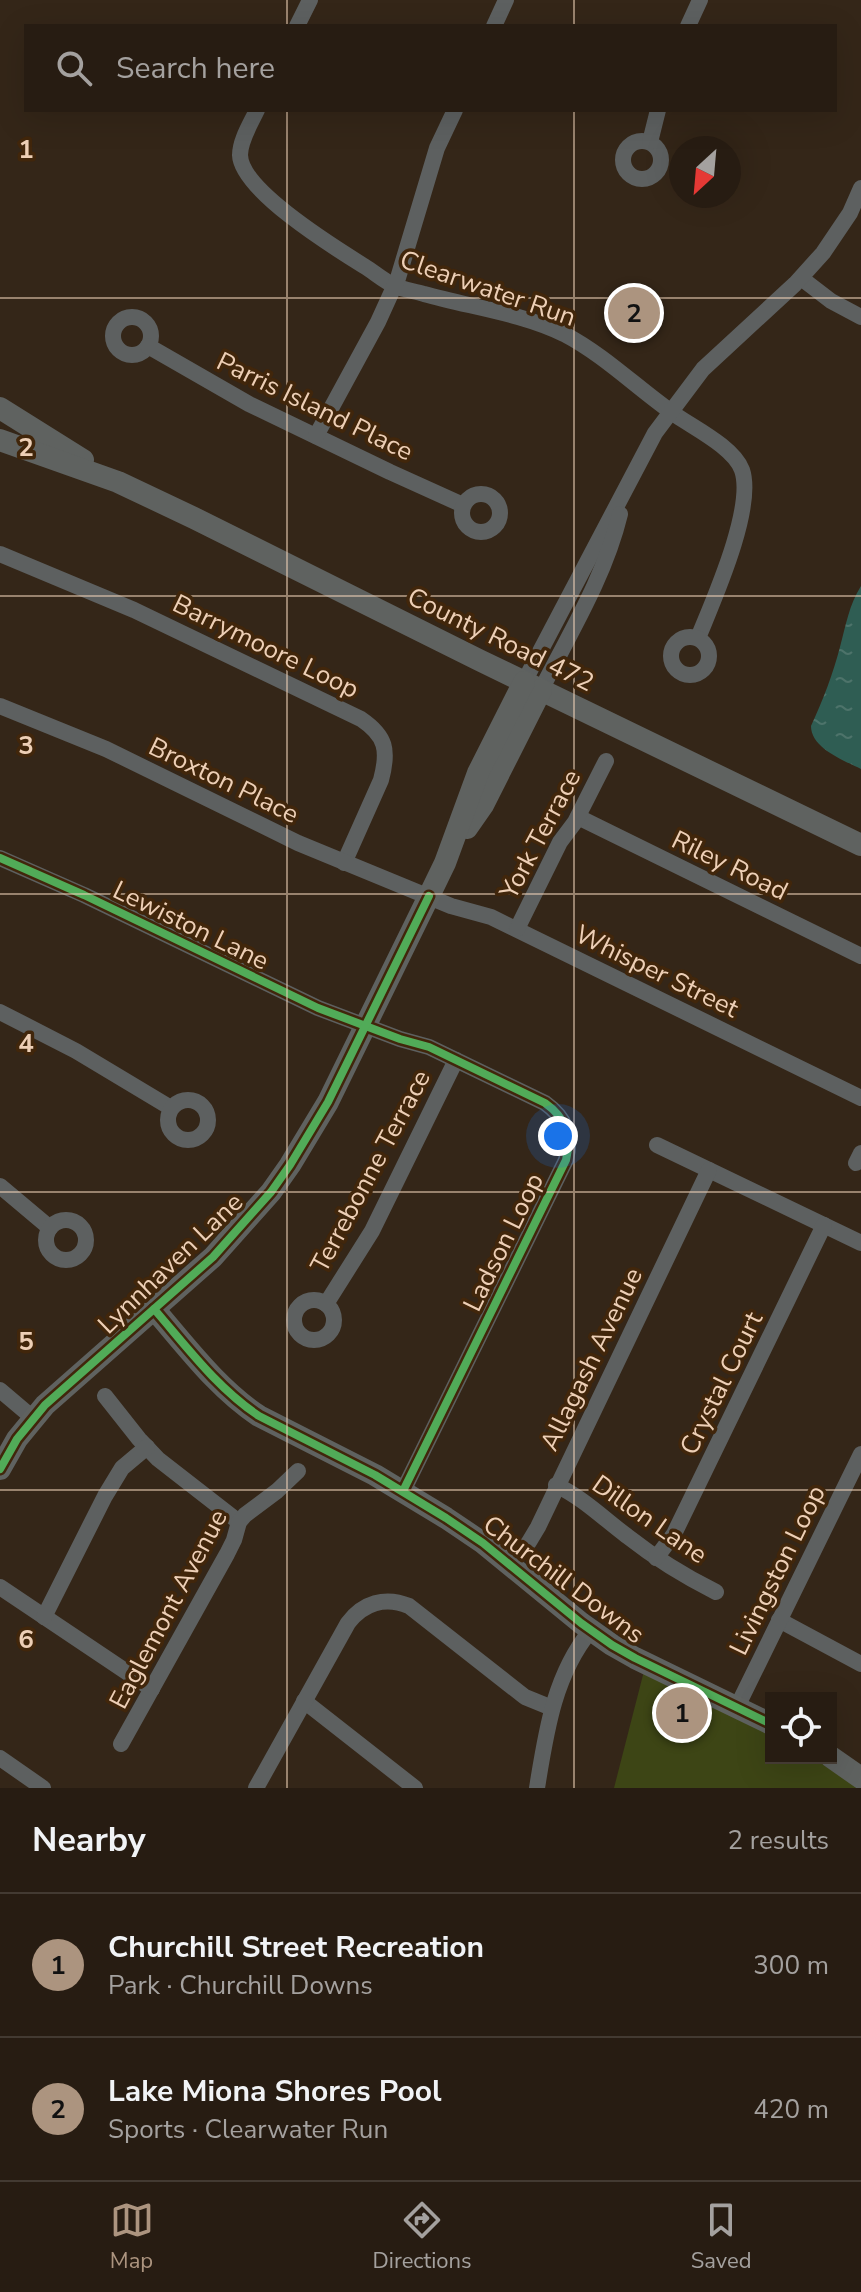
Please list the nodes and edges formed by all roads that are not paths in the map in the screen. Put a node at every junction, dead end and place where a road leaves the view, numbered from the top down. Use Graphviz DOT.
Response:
graph roads {
  1 [pos="310,0"];
  2 [pos="506,0"];
  3 [pos="700,0"];
  4 [pos="298,24"];
  5 [pos="495,24"];
  6 [pos="689,24"];
  7 [pos="256,112"];
  8 [pos="454,112"];
  9 [pos="658,112"];
  10 [pos="650,142"];
  11 [pos="861,188"];
  12 [pos="801,278"];
  13 [pos="394,286"];
  14 [pos="861,317"];
  15 [pos="148,346"];
  16 [pos="0,408"];
  17 [pos="670,412"];
  18 [pos="316,436"];
  19 [pos="0,440"];
  20 [pos="118,482"];
  21 [pos="463,505"];
  22 [pos="0,554"];
  23 [pos="698,638"];
  24 [pos="533,686"];
  25 [pos="0,706"];
  26 [pos="606,761"];
  27 [pos="578,817"];
  28 [pos="861,845"];
  29 [pos="0,858"];
  30 [pos="344,863"];
  31 [pos="429,896"];
  32 [pos="517,929"];
  33 [pos="861,956"];
  34 [pos="0,1012"];
  35 [pos="365,1026"];
  36 [pos="456,1060"];
  37 [pos="861,1098"];
  38 [pos="171,1108"];
  39 [pos="657,1145"];
  40 [pos="709,1170"];
  41 [pos="0,1186"];
  42 [pos="824,1225"];
  43 [pos="50,1228"];
  44 [pos="861,1243"];
  45 [pos="326,1304"];
  46 [pos="154,1309"];
  47 [pos="0,1390"];
  48 [pos="105,1396"];
  49 [pos="33,1418"];
  50 [pos="147,1447"];
  51 [pos="861,1454"];
  52 [pos="0,1469"];
  53 [pos="298,1471"];
  54 [pos="556,1485"];
  55 [pos="403,1491"];
  56 [pos="239,1522"];
  57 [pos="656,1558"];
  58 [pos="510,1565"];
  59 [pos="0,1587"];
  60 [pos="716,1592"];
  61 [pos="44,1617"];
  62 [pos="779,1620"];
  63 [pos="591,1630"];
  64 [pos="861,1664"];
  65 [pos="152,1689"];
  66 [pos="304,1701"];
  67 [pos="737,1707"];
  68 [pos="552,1708"];
  69 [pos="765,1721"];
  70 [pos="121,1744"];
  71 [pos="0,1758"];
  72 [pos="837,1761"];
  73 [pos="861,1778"];
  74 [pos="43,1788"];
  75 [pos="256,1788"];
  76 [pos="415,1788"];
  77 [pos="537,1788"];
  1 -- 4 [label="street"];
  2 -- 5 [label="street"];
  3 -- 6 [label="street"];
  7 -- 13 [label="street, Clearwater Run"];
  8 -- 13 [label="street"];
  9 -- 10 [label="street"];
  11 -- 12 [label="street"];
  12 -- 14 [label="street"];
  12 -- 17 [label="street"];
  13 -- 17 [label="street, Clearwater Run"];
  13 -- 18 [label="street"];
  15 -- 18 [label="street, Parris Island Place"];
  16 -- 20 [label="street"];
  17 -- 23 [label="street, Clearwater Run"];
  17 -- 24 [label="street"];
  18 -- 21 [label="street, Parris Island Place"];
  19 -- 20 [label="street"];
  20 -- 24 [label="street, County Road 472"];
  22 -- 30 [label="street, Barrymoore Loop"];
  24 -- 28 [label="street, County Road 472"];
  24 -- 31 [label="street, Lynnhaven Lane"];
  25 -- 30 [label="street, Broxton Place"];
  26 -- 27 [label="street, York Terrace"];
  27 -- 32 [label="street, York Terrace"];
  27 -- 33 [label="street, Riley Road"];
  29 -- 35 [label="street, Lewiston Lane"];
  30 -- 31 [label="street, Broxton Place"];
  31 -- 32 [label="street, Whisper Street"];
  31 -- 35 [label="street, Lynnhaven Lane"];
  32 -- 37 [label="street, Whisper Street"];
  34 -- 38 [label="street"];
  35 -- 36 [label="street, Ladson Loop"];
  35 -- 46 [label="street, Lynnhaven Lane"];
  36 -- 45 [label="street, Terrebonne Terrace"];
  36 -- 55 [label="street, Ladson Loop"];
  39 -- 40 [label="street"];
  40 -- 42 [label="street"];
  40 -- 54 [label="street, Allagash Avenue"];
  41 -- 43 [label="street"];
  42 -- 44 [label="street"];
  42 -- 57 [label="street, Crystal Court"];
  46 -- 49 [label="street, Lynnhaven Lane"];
  46 -- 55 [label="street, Churchill Downs"];
  47 -- 49 [label="street"];
  48 -- 50 [label="street"];
  49 -- 52 [label="street, Lynnhaven Lane"];
  50 -- 56 [label="street"];
  50 -- 61 [label="street"];
  51 -- 62 [label="street, Livingston Loop"];
  53 -- 56 [label="street, Eaglemont Avenue"];
  54 -- 57 [label="street, Dillon Lane"];
  54 -- 58 [label="street, Allagash Avenue"];
  55 -- 58 [label="street, Churchill Downs"];
  56 -- 65 [label="street, Eaglemont Avenue"];
  57 -- 60 [label="street, Dillon Lane"];
  58 -- 63 [label="street, Churchill Downs"];
  59 -- 61 [label="street"];
  61 -- 65 [label="street"];
  62 -- 64 [label="street"];
  62 -- 67 [label="street, Livingston Loop"];
  63 -- 67 [label="street, Churchill Downs"];
  63 -- 68 [label="street"];
  65 -- 70 [label="street, Eaglemont Avenue"];
  66 -- 68 [label="street"];
  66 -- 75 [label="street"];
  66 -- 76 [label="street"];
  67 -- 69 [label="street, Churchill Downs"];
  68 -- 77 [label="street"];
  71 -- 74 [label="street"];
  72 -- 73 [label="street"];
}
